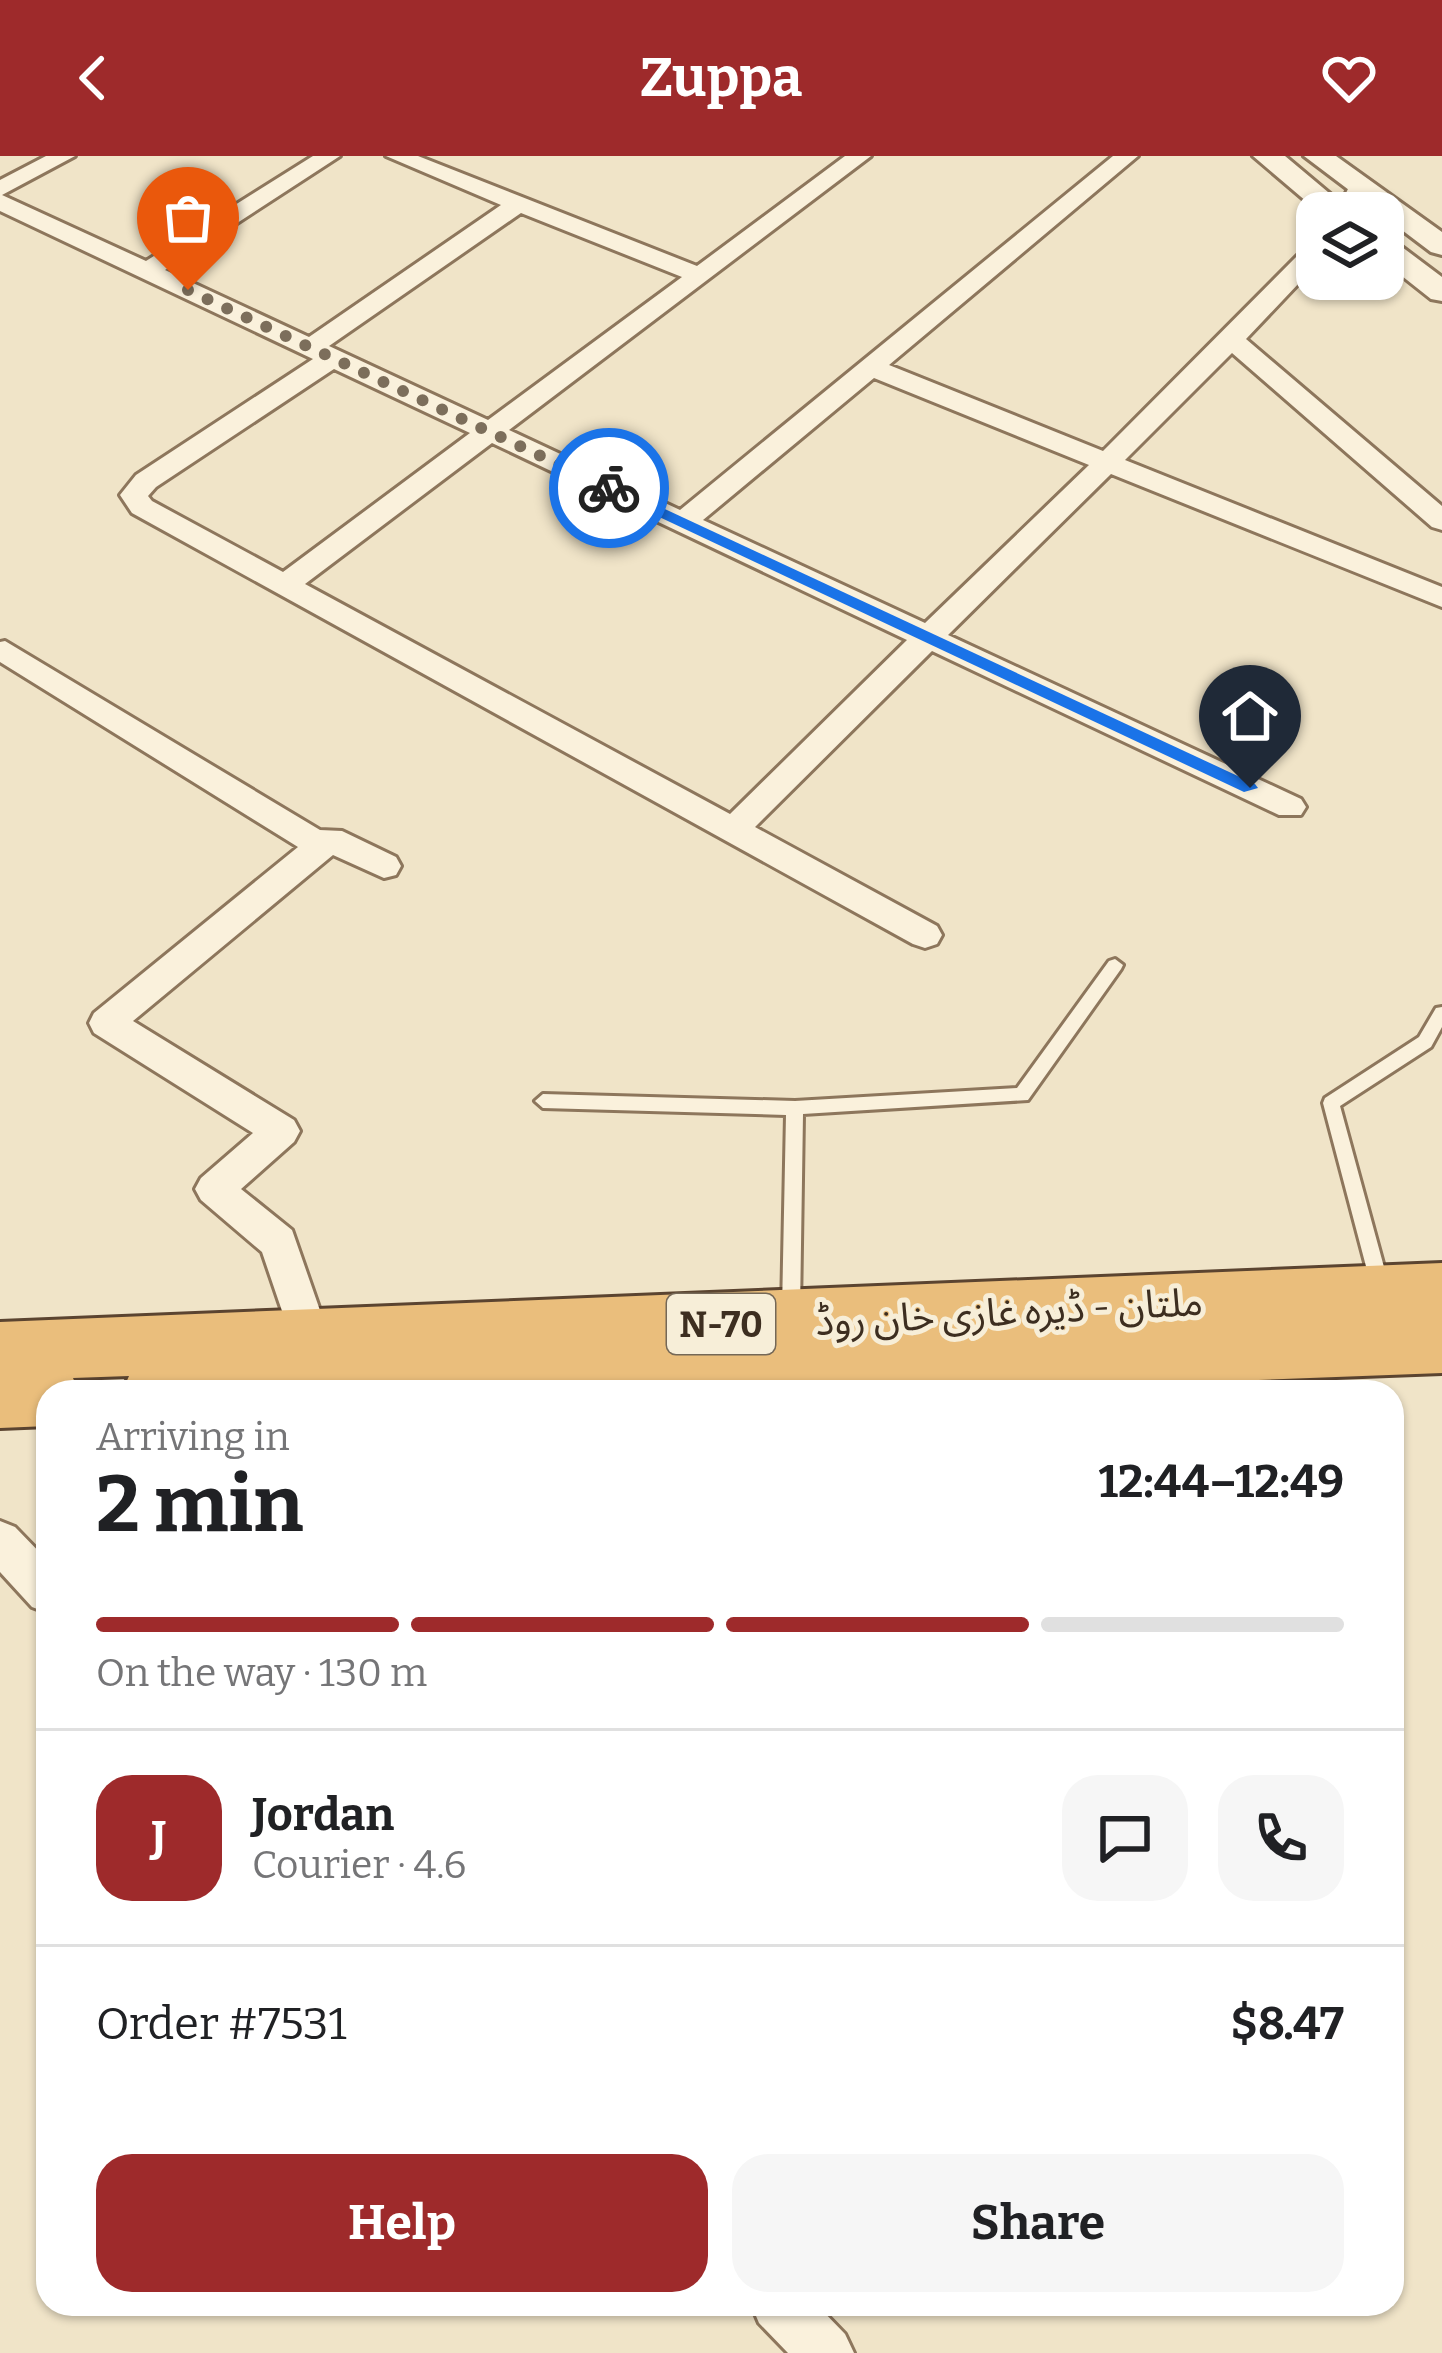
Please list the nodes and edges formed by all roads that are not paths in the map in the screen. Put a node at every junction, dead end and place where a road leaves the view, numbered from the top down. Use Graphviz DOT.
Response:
graph roads {
  1 [pos="64,156"];
  2 [pos="328,156"];
  3 [pos="860,156"];
  4 [pos="1127,156"];
  5 [pos="1267,156"];
  6 [pos="1318,156"];
  7 [pos="418,159"];
  8 [pos="0,189"];
  9 [pos="1312,192"];
  10 [pos="1348,192"];
  11 [pos="0,202"];
  12 [pos="519,204"];
  13 [pos="32,217"];
  14 [pos="1404,226"];
  15 [pos="0,234"];
  16 [pos="1442,246"];
  17 [pos="1404,264"];
  18 [pos="147,271"];
  19 [pos="1296,272"];
  20 [pos="699,275"];
  21 [pos="1442,292"];
  22 [pos="1232,340"];
  23 [pos="321,353"];
  24 [pos="870,367"];
  25 [pos="488,431"];
  26 [pos="1104,462"];
  27 [pos="1442,521"];
  28 [pos="683,522"];
  29 [pos="285,584"];
  30 [pos="1442,598"];
  31 [pos="925,636"];
  32 [pos="5,651"];
  33 [pos="1290,807"];
  34 [pos="731,832"];
  35 [pos="321,846"];
  36 [pos="384,866"];
  37 [pos="925,935"];
  38 [pos="1115,965"];
  39 [pos="1442,1013"];
  40 [pos="543,1100"];
  41 [pos="795,1108"];
  42 [pos="1412,1292"];
  43 [pos="791,1321"];
  44 [pos="1442,1344"];
  45 [pos="328,1356"];
  46 [pos="12,1364"];
  47 [pos="1046,1375"];
  48 [pos="213,1380"];
  49 [pos="0,1540"];
  50 [pos="36,1579"];
  51 [pos="790,2316"];
  52 [pos="826,2353"];
  1 -- 8 [label="street"];
  2 -- 18 [label="street"];
  3 -- 20 [label="street"];
  4 -- 24 [label="street"];
  5 -- 9 [label="street"];
  6 -- 10 [label="street"];
  7 -- 12 [label="street"];
  11 -- 13 [label="street"];
  12 -- 20 [label="street"];
  12 -- 23 [label="street"];
  13 -- 15 [label="street"];
  13 -- 18 [label="street"];
  14 -- 16 [label="street"];
  17 -- 21 [label="street"];
  18 -- 23 [label="street"];
  19 -- 22 [label="street"];
  20 -- 25 [label="street"];
  22 -- 26 [label="street"];
  22 -- 27 [label="street"];
  23 -- 25 [label="street"];
  23 -- 29 [label="street"];
  24 -- 26 [label="street"];
  24 -- 28 [label="street"];
  25 -- 28 [label="street"];
  25 -- 29 [label="street"];
  26 -- 30 [label="street"];
  26 -- 31 [label="street"];
  28 -- 31 [label="street"];
  29 -- 34 [label="street"];
  31 -- 33 [label="street"];
  31 -- 34 [label="street"];
  32 -- 35 [label="street"];
  34 -- 37 [label="street"];
  35 -- 36 [label="street"];
  35 -- 45 [label="street"];
  38 -- 41 [label="lane"];
  39 -- 42 [label="lane"];
  40 -- 41 [label="lane"];
  41 -- 43 [label="lane"];
  42 -- 43 [label="highway, ملتان - ڈیرہ غازی خان روڈ / N-70"];
  43 -- 45 [label="highway, ملتان - ڈیرہ غازی خان روڈ / N-70"];
  44 -- 47 [label="highway, ملتان - ڈیرہ غازی خان روڈ / N-70"];
  45 -- 46 [label="highway, ملتان - ڈیرہ غازی خان روڈ / N-70"];
  45 -- 47 [label="highway, ملتان - ڈیرہ غازی خان روڈ / N-70"];
  45 -- 48 [label="highway, ملتان - ڈیرہ غازی خان روڈ / N-70"];
  49 -- 50 [label="street"];
  51 -- 52 [label="street"];
}
